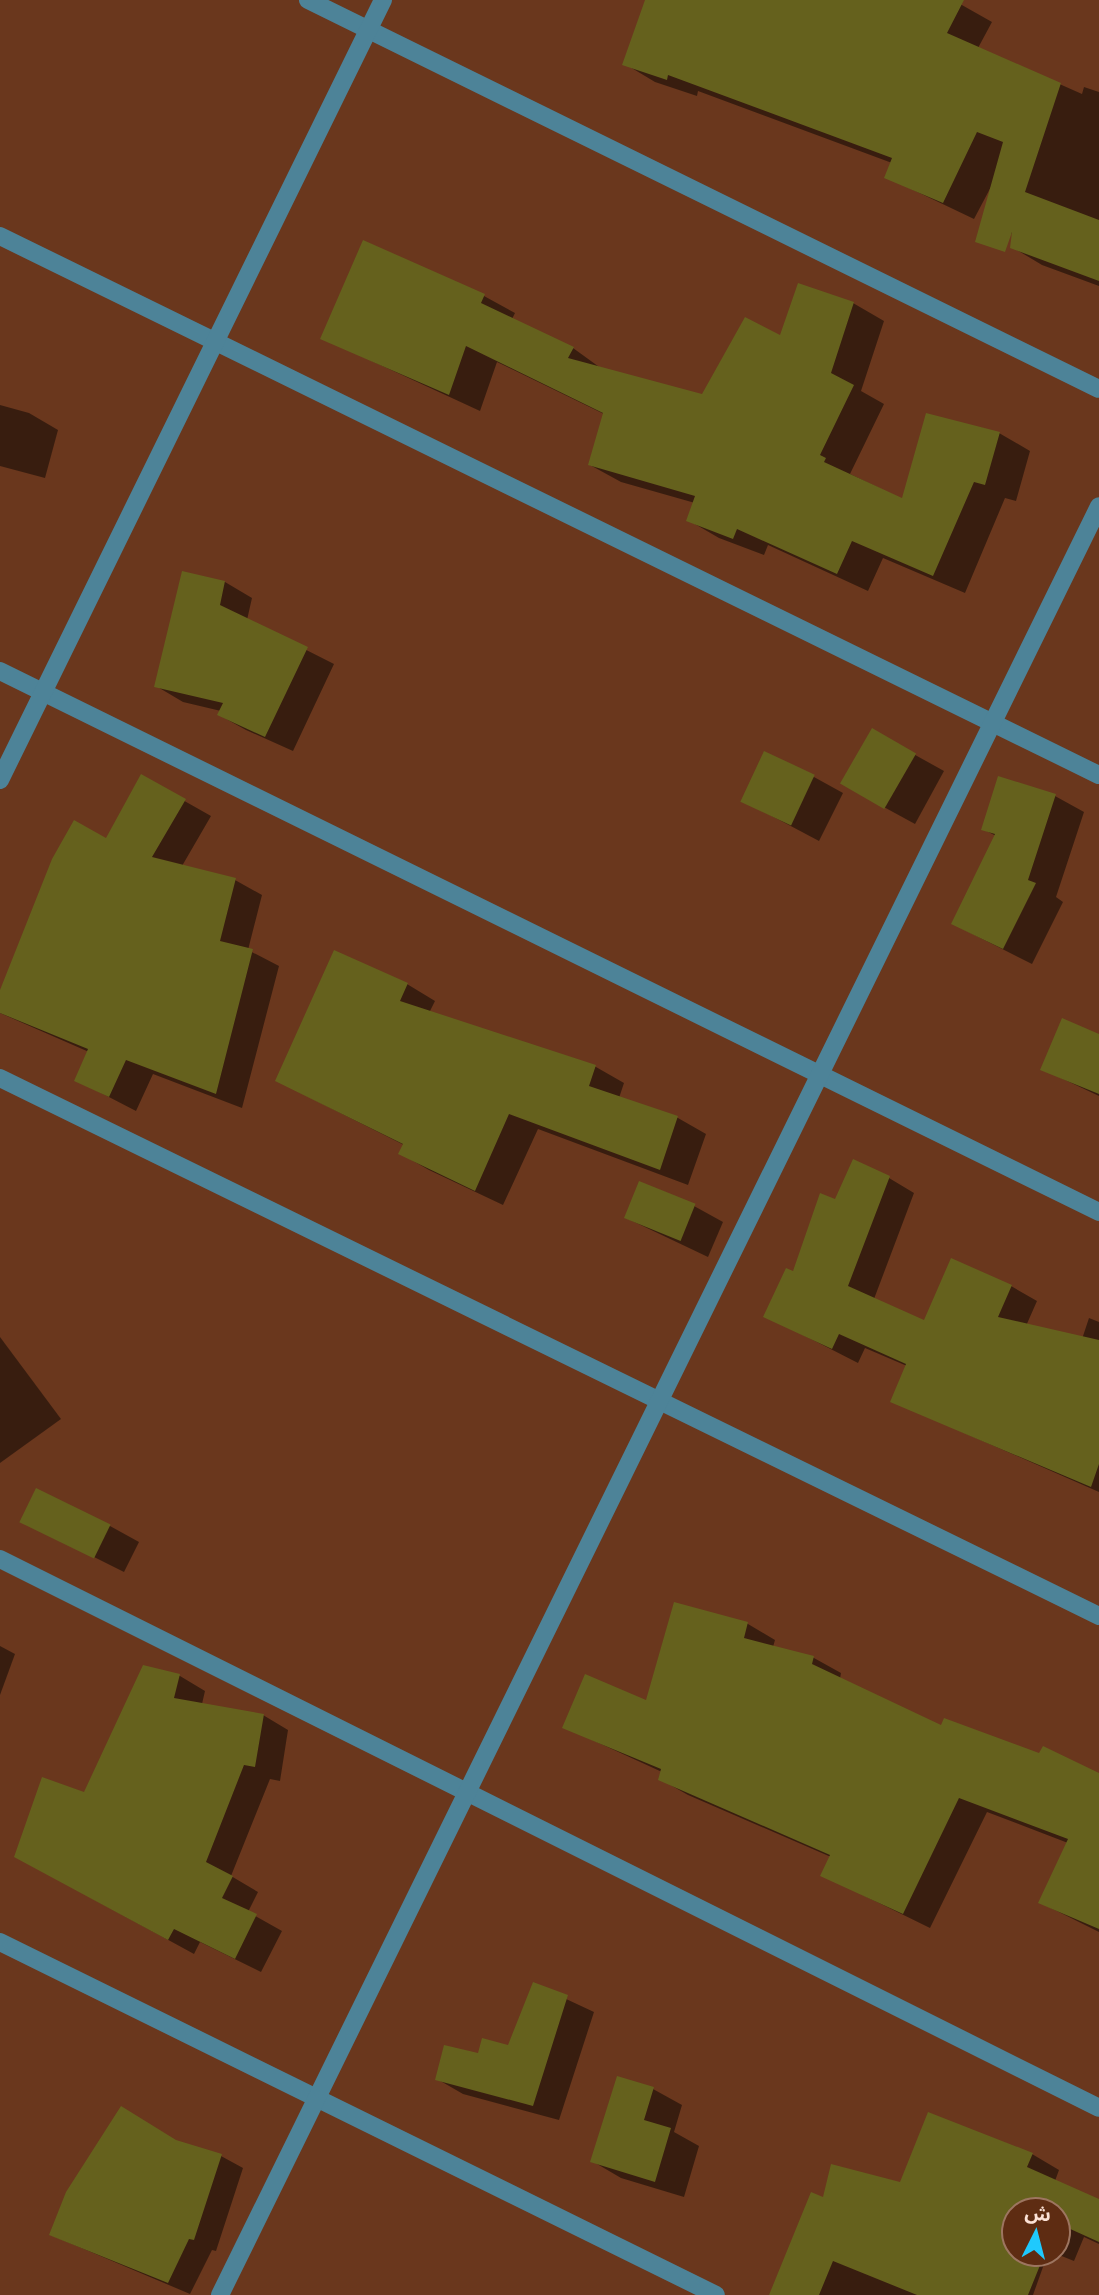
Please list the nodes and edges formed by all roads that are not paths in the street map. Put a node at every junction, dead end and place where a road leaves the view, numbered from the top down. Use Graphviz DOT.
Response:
graph roads {
  1 [pos="308,0"];
  2 [pos="383,0"];
  3 [pos="369,30"];
  4 [pos="0,236"];
  5 [pos="215,341"];
  6 [pos="1099,389"];
  7 [pos="1099,506"];
  8 [pos="0,671"];
  9 [pos="43,692"];
  10 [pos="992,722"];
  11 [pos="1099,775"];
  12 [pos="0,780"];
  13 [pos="820,1074"];
  14 [pos="0,1078"];
  15 [pos="1099,1212"];
  16 [pos="659,1401"];
  17 [pos="0,1559"];
  18 [pos="1099,1616"];
  19 [pos="467,1792"];
  20 [pos="0,1942"];
  21 [pos="317,2098"];
  22 [pos="1099,2108"];
  23 [pos="220,2295"];
  24 [pos="716,2295"];
  1 -- 3 [label="street"];
  2 -- 3 [label="street"];
  3 -- 5 [label="street"];
  3 -- 6 [label="street"];
  4 -- 5 [label="street"];
  5 -- 9 [label="street"];
  5 -- 10 [label="street"];
  7 -- 10 [label="street"];
  8 -- 9 [label="street"];
  9 -- 12 [label="street"];
  9 -- 13 [label="street"];
  10 -- 11 [label="street"];
  10 -- 13 [label="street"];
  13 -- 15 [label="street"];
  13 -- 16 [label="street"];
  14 -- 16 [label="street"];
  16 -- 18 [label="street"];
  16 -- 19 [label="street"];
  17 -- 19 [label="street"];
  19 -- 21 [label="street"];
  19 -- 22 [label="street"];
  20 -- 21 [label="street"];
  21 -- 23 [label="street"];
  21 -- 24 [label="street"];
}
